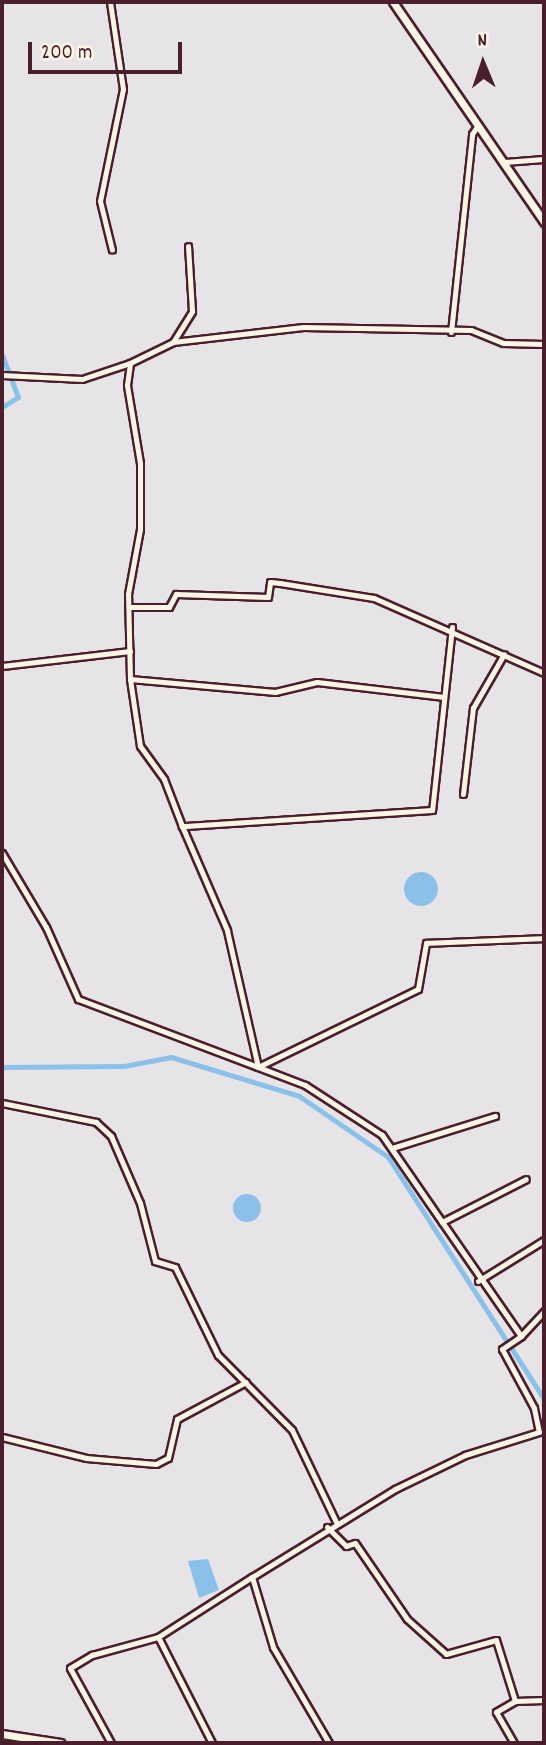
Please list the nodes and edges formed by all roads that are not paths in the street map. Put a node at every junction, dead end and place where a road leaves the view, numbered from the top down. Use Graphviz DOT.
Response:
graph roads {
  1 [pos="110,2"];
  2 [pos="393,2"];
  3 [pos="478,125"];
  4 [pos="544,159"];
  5 [pos="504,162"];
  6 [pos="544,222"];
  7 [pos="188,246"];
  8 [pos="112,250"];
  9 [pos="452,332"];
  10 [pos="173,342"];
  11 [pos="544,344"];
  12 [pos="130,363"];
  13 [pos="5,376"];
  14 [pos="129,607"];
  15 [pos="452,627"];
  16 [pos="130,651"];
  17 [pos="504,654"];
  18 [pos="2,666"];
  19 [pos="544,673"];
  20 [pos="130,680"];
  21 [pos="444,697"];
  22 [pos="463,794"];
  23 [pos="182,827"];
  24 [pos="2,853"];
  25 [pos="544,938"];
  26 [pos="258,1068"];
  27 [pos="2,1103"];
  28 [pos="495,1116"];
  29 [pos="392,1148"];
  30 [pos="526,1179"];
  31 [pos="442,1222"];
  32 [pos="544,1240"];
  33 [pos="478,1281"];
  34 [pos="544,1311"];
  35 [pos="519,1337"];
  36 [pos="246,1382"];
  37 [pos="2,1437"];
  38 [pos="541,1437"];
  39 [pos="336,1522"];
  40 [pos="327,1527"];
  41 [pos="252,1577"];
  42 [pos="158,1637"];
  43 [pos="514,1700"];
  44 [pos="544,1700"];
  45 [pos="2,1734"];
  46 [pos="49,1742"];
  47 [pos="60,1743"];
  48 [pos="111,1743"];
  49 [pos="212,1743"];
  50 [pos="330,1743"];
  51 [pos="514,1743"];
  1 -- 8 [label="street"];
  2 -- 3 [label="main road"];
  3 -- 5 [label="main road"];
  3 -- 9 [label="street"];
  4 -- 5 [label="street"];
  5 -- 6 [label="main road"];
  7 -- 10 [label="street"];
  9 -- 10 [label="street"];
  9 -- 11 [label="street"];
  10 -- 12 [label="street"];
  12 -- 13 [label="street"];
  12 -- 14 [label="street"];
  14 -- 15 [label="street"];
  14 -- 16 [label="street"];
  15 -- 17 [label="street"];
  15 -- 21 [label="street"];
  16 -- 18 [label="street"];
  16 -- 20 [label="street"];
  17 -- 19 [label="street"];
  17 -- 22 [label="street"];
  20 -- 21 [label="street"];
  20 -- 23 [label="street"];
  21 -- 23 [label="street"];
  23 -- 26 [label="street"];
  24 -- 26 [label="street"];
  25 -- 26 [label="street"];
  26 -- 29 [label="street"];
  27 -- 36 [label="street"];
  28 -- 29 [label="street"];
  29 -- 31 [label="street"];
  30 -- 31 [label="street"];
  31 -- 33 [label="street"];
  32 -- 33 [label="street"];
  33 -- 35 [label="street"];
  34 -- 35 [label="street"];
  35 -- 38 [label="street"];
  36 -- 37 [label="street"];
  36 -- 39 [label="street"];
  38 -- 39 [label="street"];
  39 -- 40 [label="street"];
  40 -- 41 [label="street"];
  40 -- 43 [label="street"];
  41 -- 42 [label="street"];
  41 -- 50 [label="street"];
  42 -- 48 [label="street"];
  42 -- 49 [label="street"];
  43 -- 44 [label="street"];
  43 -- 51 [label="street"];
  45 -- 46 [label="main road"];
  46 -- 47 [label="main road"];
}
